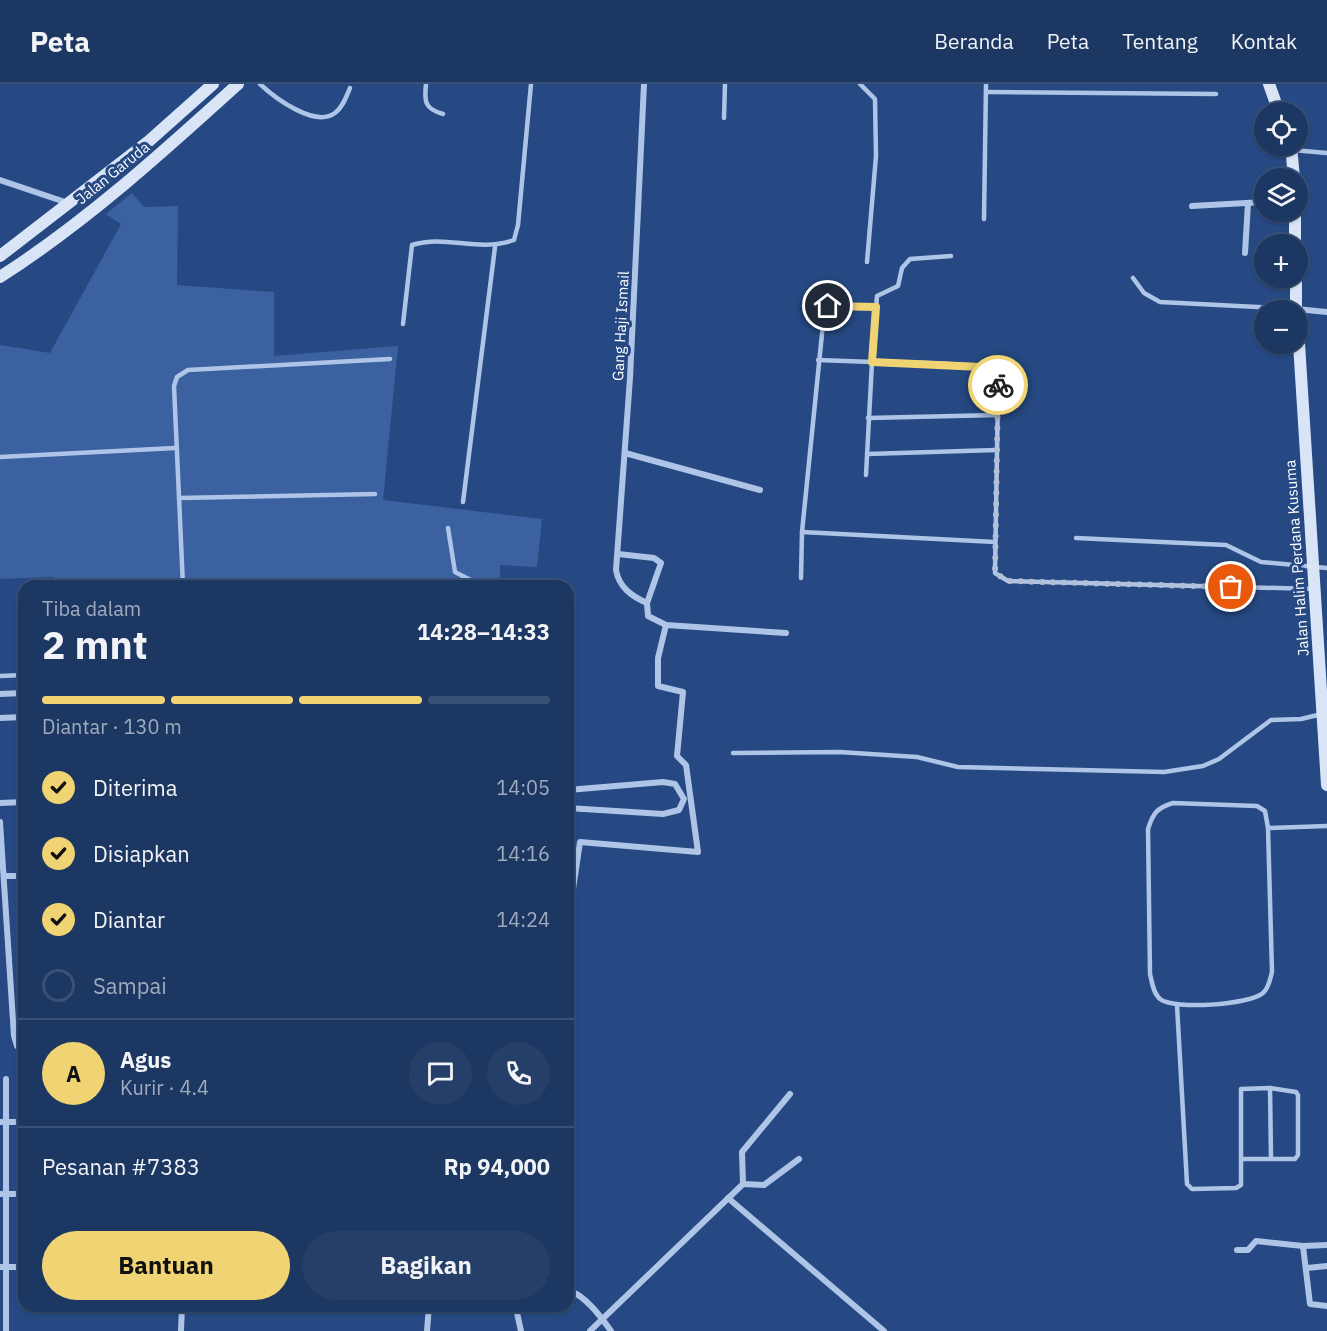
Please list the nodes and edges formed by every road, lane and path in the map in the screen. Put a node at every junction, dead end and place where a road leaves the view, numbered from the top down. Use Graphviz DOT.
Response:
graph roads {
  1 [pos="213,84"];
  2 [pos="238,84"];
  3 [pos="260,84"];
  4 [pos="426,84"];
  5 [pos="531,84"];
  6 [pos="644,84"];
  7 [pos="725,84"];
  8 [pos="860,84"];
  9 [pos="986,84"];
  10 [pos="1269,84"];
  11 [pos="350,88"];
  12 [pos="986,92"];
  13 [pos="1216,94"];
  14 [pos="1275,102"];
  15 [pos="444,114"];
  16 [pos="724,118"];
  17 [pos="1308,150"];
  18 [pos="1327,153"];
  19 [pos="0,180"];
  20 [pos="69,203"];
  21 [pos="1248,203"];
  22 [pos="1254,203"];
  23 [pos="1192,206"];
  24 [pos="984,219"];
  25 [pos="495,247"];
  26 [pos="1245,253"];
  27 [pos="0,256"];
  28 [pos="951,256"];
  29 [pos="867,262"];
  30 [pos="0,277"];
  31 [pos="1133,278"];
  32 [pos="876,307"];
  33 [pos="1254,308"];
  34 [pos="1308,311"];
  35 [pos="1327,312"];
  36 [pos="403,324"];
  37 [pos="1300,354"];
  38 [pos="390,358"];
  39 [pos="818,360"];
  40 [pos="872,362"];
  41 [pos="997,416"];
  42 [pos="868,418"];
  43 [pos="175,448"];
  44 [pos="996,450"];
  45 [pos="625,453"];
  46 [pos="867,454"];
  47 [pos="0,457"];
  48 [pos="866,475"];
  49 [pos="760,490"];
  50 [pos="375,494"];
  51 [pos="179,498"];
  52 [pos="463,502"];
  53 [pos="448,528"];
  54 [pos="802,532"];
  55 [pos="1076,538"];
  56 [pos="995,542"];
  57 [pos="618,554"];
  58 [pos="1312,568"];
  59 [pos="1327,568"];
  60 [pos="801,578"];
  61 [pos="183,580"];
  62 [pos="470,580"];
  63 [pos="1314,589"];
  64 [pos="647,603"];
  65 [pos="1321,618"];
  66 [pos="666,625"];
  67 [pos="786,633"];
  68 [pos="18,675"];
  69 [pos="0,676"];
  70 [pos="18,693"];
  71 [pos="0,694"];
  72 [pos="1324,713"];
  73 [pos="18,717"];
  74 [pos="0,718"];
  75 [pos="1326,742"];
  76 [pos="733,753"];
  77 [pos="1327,779"];
  78 [pos="1327,785"];
  79 [pos="574,789"];
  80 [pos="18,802"];
  81 [pos="0,803"];
  82 [pos="574,808"];
  83 [pos="0,822"];
  84 [pos="1327,826"];
  85 [pos="1268,828"];
  86 [pos="4,876"];
  87 [pos="18,876"];
  88 [pos="574,882"];
  89 [pos="1177,1005"];
  90 [pos="18,1047"];
  91 [pos="6,1079"];
  92 [pos="1270,1088"];
  93 [pos="790,1094"];
  94 [pos="3,1122"];
  95 [pos="1271,1158"];
  96 [pos="799,1159"];
  97 [pos="1242,1159"];
  98 [pos="743,1184"];
  99 [pos="3,1193"];
  100 [pos="18,1194"];
  101 [pos="728,1198"];
  102 [pos="1327,1245"];
  103 [pos="1303,1246"];
  104 [pos="1237,1250"];
  105 [pos="3,1266"];
  106 [pos="1327,1266"];
  107 [pos="18,1267"];
  108 [pos="1307,1268"];
  109 [pos="574,1294"];
  110 [pos="1327,1306"];
  111 [pos="182,1312"];
  112 [pos="429,1312"];
  113 [pos="518,1312"];
  114 [pos="602,1318"];
  115 [pos="6,1331"];
  116 [pos="181,1331"];
  117 [pos="427,1331"];
  118 [pos="521,1331"];
  119 [pos="590,1331"];
  120 [pos="611,1331"];
  121 [pos="884,1331"];
  1 -- 20 [label="main road, Jalan Garuda"];
  2 -- 30 [label="main road, Jalan Garuda"];
  3 -- 11 [label="lane"];
  4 -- 15 [label="lane"];
  5 -- 25 [label="lane"];
  6 -- 45 [label="street, Gang Haji Ismail"];
  7 -- 16 [label="lane"];
  8 -- 29 [label="lane"];
  9 -- 12 [label="lane"];
  10 -- 14 [label="main road"];
  12 -- 13 [label="lane"];
  12 -- 24 [label="lane"];
  17 -- 18 [label="lane"];
  19 -- 20 [label="street"];
  20 -- 27 [label="main road, Jalan Garuda"];
  21 -- 22 [label="street"];
  21 -- 23 [label="street"];
  21 -- 26 [label="street"];
  25 -- 36 [label="lane"];
  25 -- 52 [label="lane"];
  28 -- 32 [label="lane"];
  31 -- 33 [label="lane"];
  32 -- 39 [label="lane"];
  32 -- 40 [label="lane"];
  34 -- 35 [label="street"];
  37 -- 58 [label="main road, Jalan Halim Perdana Kusuma"];
  38 -- 43 [label="lane"];
  39 -- 40 [label="lane"];
  39 -- 54 [label="lane"];
  40 -- 41 [label="lane"];
  40 -- 42 [label="lane"];
  41 -- 42 [label="lane"];
  41 -- 44 [label="lane"];
  42 -- 46 [label="lane"];
  43 -- 47 [label="lane"];
  43 -- 51 [label="lane"];
  44 -- 46 [label="lane"];
  44 -- 56 [label="lane"];
  45 -- 49 [label="street"];
  45 -- 57 [label="street, Gang Haji Ismail"];
  46 -- 48 [label="lane"];
  50 -- 51 [label="lane"];
  51 -- 61 [label="lane"];
  53 -- 62 [label="lane"];
  54 -- 56 [label="lane"];
  54 -- 60 [label="lane"];
  55 -- 58 [label="lane"];
  56 -- 63 [label="lane"];
  57 -- 64 [label="street, Gang Haji Ismail"];
  57 -- 64 [label="street"];
  58 -- 59 [label="lane"];
  58 -- 63 [label="main road, Jalan Halim Perdana Kusuma"];
  63 -- 65 [label="main road, Jalan Halim Perdana Kusuma"];
  64 -- 66 [label="street"];
  65 -- 72 [label="main road, Jalan Halim Perdana Kusuma"];
  66 -- 67 [label="street"];
  66 -- 88 [label="street"];
  68 -- 69 [label="lane"];
  70 -- 71 [label="street"];
  72 -- 75 [label="main road, Jalan Halim Perdana Kusuma"];
  72 -- 76 [label="lane"];
  73 -- 74 [label="street"];
  75 -- 77 [label="main road, Jalan Halim Perdana Kusuma"];
  77 -- 78 [label="main road, Jalan Halim Perdana Kusuma"];
  79 -- 82 [label="street"];
  80 -- 81 [label="street"];
  83 -- 86 [label="street"];
  84 -- 85 [label="lane"];
  85 -- 89 [label="lane"];
  85 -- 89 [label="lane"];
  86 -- 87 [label="street"];
  86 -- 90 [label="street"];
  89 -- 97 [label="lane"];
  91 -- 94 [label="street"];
  92 -- 95 [label="lane"];
  92 -- 95 [label="lane"];
  92 -- 97 [label="lane"];
  93 -- 98 [label="street"];
  94 -- 99 [label="street"];
  95 -- 97 [label="lane"];
  96 -- 98 [label="street"];
  98 -- 101 [label="street"];
  99 -- 100 [label="street"];
  99 -- 105 [label="street"];
  101 -- 114 [label="street"];
  101 -- 121 [label="street"];
  102 -- 103 [label="street"];
  103 -- 104 [label="street"];
  103 -- 108 [label="street"];
  105 -- 107 [label="street"];
  105 -- 115 [label="street"];
  106 -- 108 [label="street"];
  108 -- 110 [label="street"];
  109 -- 114 [label="street"];
  111 -- 116 [label="street"];
  112 -- 117 [label="street"];
  113 -- 118 [label="street"];
  114 -- 119 [label="street"];
  114 -- 120 [label="street"];
}
